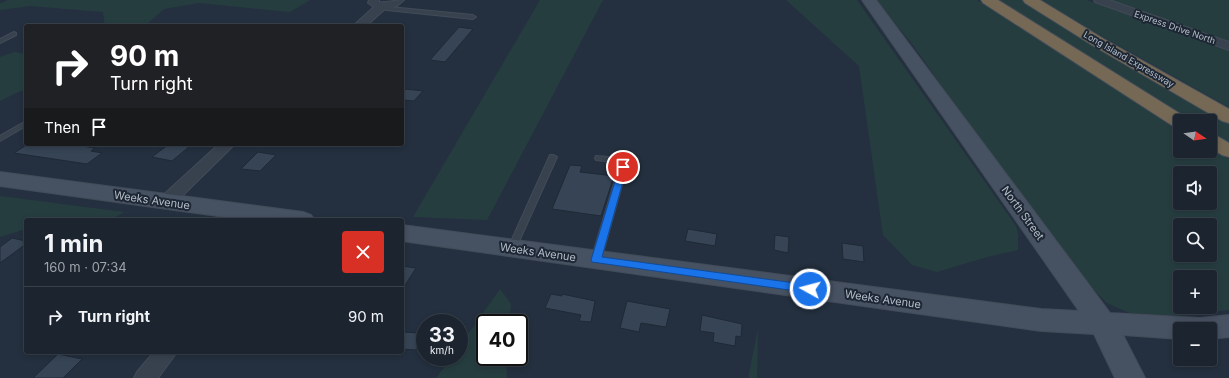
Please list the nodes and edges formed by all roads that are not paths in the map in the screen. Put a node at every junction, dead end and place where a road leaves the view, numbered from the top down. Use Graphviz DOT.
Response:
graph roads {
  1 [pos="399,0"];
  2 [pos="869,0"];
  3 [pos="988,0"];
  4 [pos="1030,0"];
  5 [pos="1099,0"];
  6 [pos="378,4"];
  7 [pos="473,17"];
  8 [pos="361,24"];
  9 [pos="14,34"];
  10 [pos="0,41"];
  11 [pos="1229,46"];
  12 [pos="1229,117"];
  13 [pos="1173,118"];
  14 [pos="24,124"];
  15 [pos="0,139"];
  16 [pos="1217,144"];
  17 [pos="226,146"];
  18 [pos="1229,151"];
  19 [pos="553,157"];
  20 [pos="599,158"];
  21 [pos="0,179"];
  22 [pos="166,202"];
  23 [pos="282,218"];
  24 [pos="404,233"];
  25 [pos="512,248"];
  26 [pos="596,260"];
  27 [pos="1103,324"];
  28 [pos="1229,326"];
  29 [pos="165,354"];
  30 [pos="145,378"];
  31 [pos="1130,378"];
  1 -- 6 [label="street"];
  2 -- 27 [label="street, North Street"];
  3 -- 13 [label="highway"];
  4 -- 12 [label="highway, Long Island Expressway"];
  5 -- 11 [label="street, Express Drive North"];
  6 -- 7 [label="lane"];
  6 -- 8 [label="street"];
  9 -- 10 [label="lane"];
  14 -- 15 [label="lane"];
  16 -- 18 [label="highway"];
  17 -- 22 [label="street"];
  19 -- 25 [label="lane"];
  20 -- 26 [label="lane"];
  21 -- 22 [label="street, Weeks Avenue"];
  22 -- 23 [label="street, Weeks Avenue"];
  24 -- 25 [label="street, Weeks Avenue"];
  25 -- 26 [label="street, Weeks Avenue"];
  26 -- 27 [label="street, Weeks Avenue"];
  27 -- 28 [label="street"];
  27 -- 31 [label="street, North Street"];
  29 -- 30 [label="street"];
}
